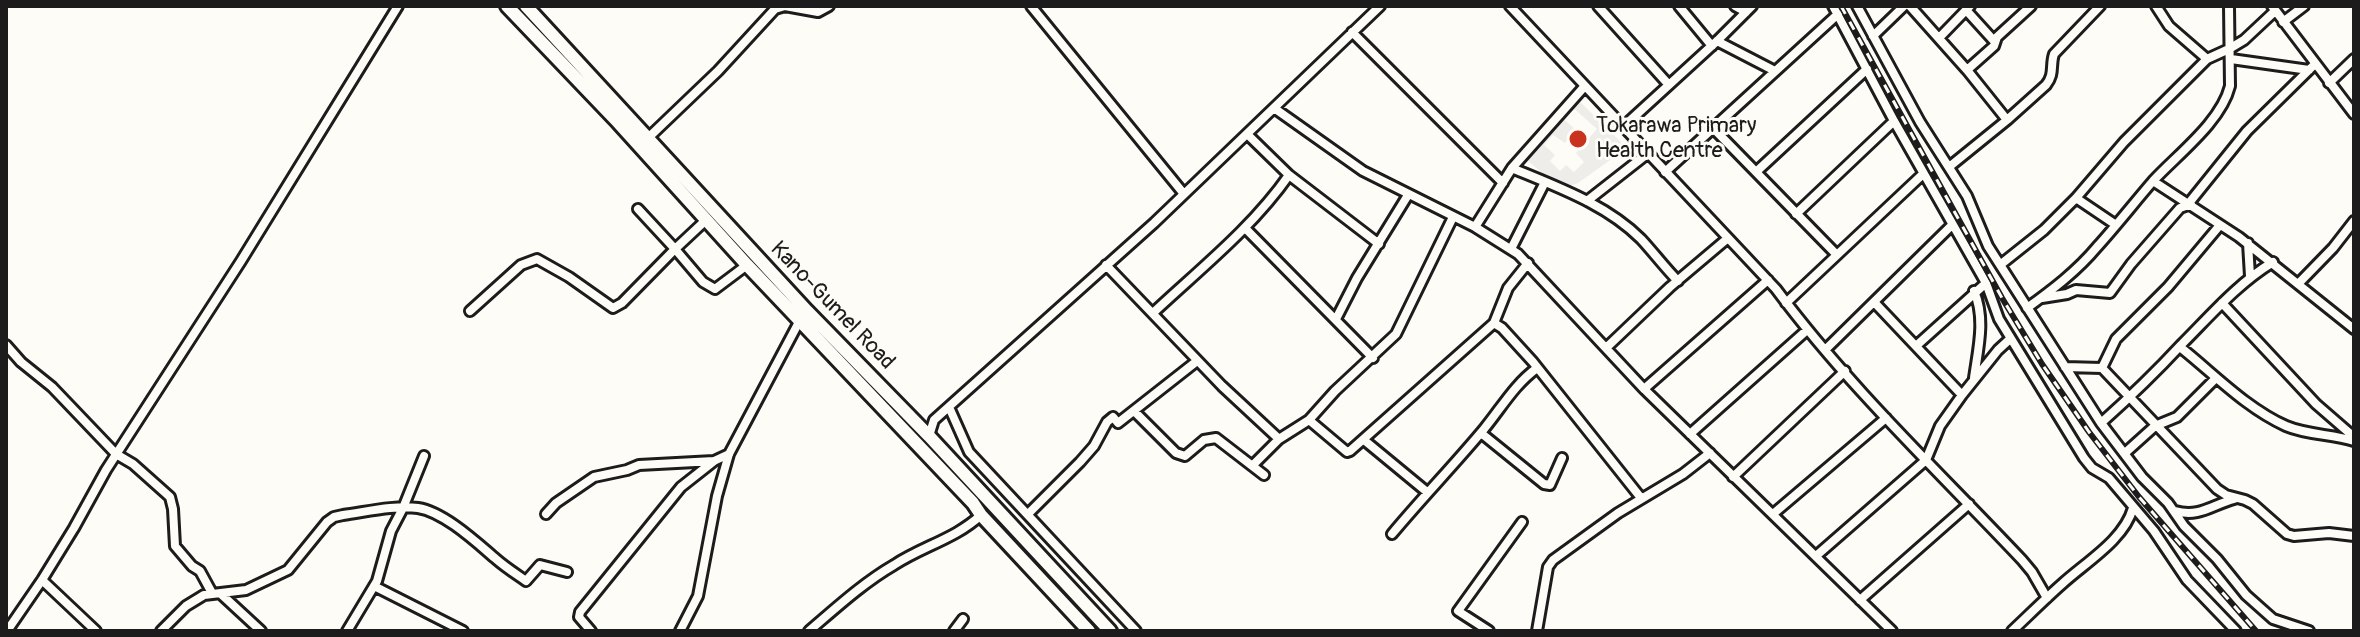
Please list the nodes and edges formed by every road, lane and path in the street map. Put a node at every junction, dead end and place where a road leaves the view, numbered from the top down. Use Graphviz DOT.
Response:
graph roads {
  1 [pos="398,6"];
  2 [pos="507,6"];
  3 [pos="526,6"];
  4 [pos="829,6"];
  5 [pos="1031,6"];
  6 [pos="1380,6"];
  7 [pos="1510,6"];
  8 [pos="1598,6"];
  9 [pos="1735,6"];
  10 [pos="1857,6"];
  11 [pos="1907,6"];
  12 [pos="2031,6"];
  13 [pos="2156,6"];
  14 [pos="2229,6"];
  15 [pos="2304,6"];
  16 [pos="1684,8"];
  17 [pos="1968,8"];
  18 [pos="2096,8"];
  19 [pos="2273,8"];
  20 [pos="1749,9"];
  21 [pos="1836,10"];
  22 [pos="2283,22"];
  23 [pos="1352,32"];
  24 [pos="1873,36"];
  25 [pos="1939,38"];
  26 [pos="1995,42"];
  27 [pos="1714,44"];
  28 [pos="2230,54"];
  29 [pos="2207,59"];
  30 [pos="2354,59"];
  31 [pos="2312,67"];
  32 [pos="1867,69"];
  33 [pos="1967,70"];
  34 [pos="1775,71"];
  35 [pos="2329,83"];
  36 [pos="1669,85"];
  37 [pos="1584,87"];
  38 [pos="1274,108"];
  39 [pos="2354,114"];
  40 [pos="2007,120"];
  41 [pos="1894,121"];
  42 [pos="1624,126"];
  43 [pos="1714,129"];
  44 [pos="1247,134"];
  45 [pos="648,138"];
  46 [pos="1647,154"];
  47 [pos="1949,167"];
  48 [pos="1512,168"];
  49 [pos="1665,172"];
  50 [pos="1756,172"];
  51 [pos="1923,174"];
  52 [pos="1289,175"];
  53 [pos="2153,181"];
  54 [pos="1545,182"];
  55 [pos="1503,183"];
  56 [pos="1184,194"];
  57 [pos="1408,195"];
  58 [pos="2076,198"];
  59 [pos="1587,201"];
  60 [pos="2190,204"];
  61 [pos="638,209"];
  62 [pos="1796,214"];
  63 [pos="1453,217"];
  64 [pos="706,220"];
  65 [pos="2354,222"];
  66 [pos="1952,225"];
  67 [pos="2116,225"];
  68 [pos="2220,225"];
  69 [pos="1475,227"];
  70 [pos="1245,228"];
  71 [pos="1728,238"];
  72 [pos="735,241"];
  73 [pos="2248,243"];
  74 [pos="1379,244"];
  75 [pos="675,249"];
  76 [pos="1511,249"];
  77 [pos="1837,255"];
  78 [pos="2273,262"];
  79 [pos="1528,263"];
  80 [pos="747,265"];
  81 [pos="1106,265"];
  82 [pos="2000,265"];
  83 [pos="2250,276"];
  84 [pos="1768,280"];
  85 [pos="1678,281"];
  86 [pos="1986,283"];
  87 [pos="2299,283"];
  88 [pos="1974,291"];
  89 [pos="2040,298"];
  90 [pos="1874,302"];
  91 [pos="1786,303"];
  92 [pos="2222,303"];
  93 [pos="2027,308"];
  94 [pos="470,311"];
  95 [pos="1153,313"];
  96 [pos="1336,319"];
  97 [pos="800,320"];
  98 [pos="1494,323"];
  99 [pos="2354,329"];
  100 [pos="1807,330"];
  101 [pos="2010,339"];
  102 [pos="6,345"];
  103 [pos="1916,346"];
  104 [pos="2180,347"];
  105 [pos="1606,348"];
  106 [pos="1825,350"];
  107 [pos="1373,358"];
  108 [pos="1197,361"];
  109 [pos="2065,367"];
  110 [pos="1537,368"];
  111 [pos="2102,368"];
  112 [pos="1845,371"];
  113 [pos="2216,378"];
  114 [pos="1974,379"];
  115 [pos="1644,389"];
  116 [pos="1962,395"];
  117 [pos="2130,397"];
  118 [pos="949,407"];
  119 [pos="1134,411"];
  120 [pos="1886,418"];
  121 [pos="1309,420"];
  122 [pos="2101,423"];
  123 [pos="2155,426"];
  124 [pos="1481,433"];
  125 [pos="1690,434"];
  126 [pos="929,436"];
  127 [pos="1279,439"];
  128 [pos="2354,439"];
  129 [pos="1364,440"];
  130 [pos="1710,453"];
  131 [pos="2125,453"];
  132 [pos="116,454"];
  133 [pos="729,454"];
  134 [pos="424,456"];
  135 [pos="1562,458"];
  136 [pos="1926,460"];
  137 [pos="714,461"];
  138 [pos="1253,465"];
  139 [pos="1264,475"];
  140 [pos="1733,477"];
  141 [pos="1427,492"];
  142 [pos="1641,498"];
  143 [pos="2234,498"];
  144 [pos="1969,504"];
  145 [pos="403,508"];
  146 [pos="2133,508"];
  147 [pos="2174,511"];
  148 [pos="546,514"];
  149 [pos="1028,514"];
  150 [pos="1773,514"];
  151 [pos="981,515"];
  152 [pos="2143,519"];
  153 [pos="2130,520"];
  154 [pos="1522,522"];
  155 [pos="1392,534"];
  156 [pos="2354,536"];
  157 [pos="1816,556"];
  158 [pos="567,572"];
  159 [pos="42,580"];
  160 [pos="374,586"];
  161 [pos="217,594"];
  162 [pos="2047,598"];
  163 [pos="1860,600"];
  164 [pos="963,619"];
  165 [pos="168,630"];
  166 [pos="7,631"];
  167 [pos="96,631"];
  168 [pos="261,631"];
  169 [pos="347,631"];
  170 [pos="463,631"];
  171 [pos="591,631"];
  172 [pos="680,631"];
  173 [pos="809,631"];
  174 [pos="954,631"];
  175 [pos="1089,631"];
  176 [pos="1110,631"];
  177 [pos="1136,631"];
  178 [pos="1489,631"];
  179 [pos="1537,631"];
  180 [pos="1892,631"];
  181 [pos="2012,631"];
  182 [pos="2236,631"];
  183 [pos="2309,631"];
  1 -- 132 [label="street"];
  2 -- 64 [label="main road, Kano-Gumel Road"];
  3 -- 45 [label="main road, Kano-Gumel Road"];
  4 -- 45 [label="street"];
  5 -- 56 [label="street"];
  6 -- 23 [label="street"];
  7 -- 37 [label="street"];
  8 -- 36 [label="street"];
  9 -- 20 [label="street"];
  10 -- 24 [label="street"];
  11 -- 24 [label="street"];
  11 -- 25 [label="street"];
  12 -- 26 [label="street"];
  13 -- 29 [label="street"];
  14 -- 28 [label="street"];
  15 -- 22 [label="street"];
  16 -- 27 [label="street"];
  17 -- 25 [label="street"];
  17 -- 26 [label="street"];
  18 -- 40 [label="street"];
  19 -- 22 [label="street"];
  19 -- 28 [label="street"];
  20 -- 27 [label="street"];
  21 -- 32 [label="street"];
  21 -- 34 [label="street"];
  22 -- 31 [label="street"];
  23 -- 38 [label="street"];
  23 -- 55 [label="street"];
  24 -- 47 [label="street"];
  25 -- 33 [label="street"];
  26 -- 33 [label="street"];
  27 -- 34 [label="street"];
  27 -- 36 [label="street"];
  28 -- 29 [label="street"];
  28 -- 31 [label="street"];
  28 -- 53 [label="street"];
  29 -- 58 [label="street"];
  30 -- 35 [label="street"];
  31 -- 35 [label="street"];
  31 -- 60 [label="street"];
  32 -- 41 [label="street"];
  32 -- 50 [label="street"];
  33 -- 40 [label="street"];
  34 -- 43 [label="street"];
  35 -- 39 [label="street"];
  36 -- 42 [label="street"];
  37 -- 42 [label="street"];
  37 -- 48 [label="street"];
  38 -- 44 [label="street"];
  38 -- 57 [label="street"];
  40 -- 47 [label="street"];
  41 -- 51 [label="street"];
  41 -- 62 [label="street"];
  42 -- 46 [label="street"];
  43 -- 49 [label="street"];
  43 -- 50 [label="street"];
  44 -- 52 [label="street"];
  44 -- 56 [label="street"];
  45 -- 72 [label="main road, Kano-Gumel Road"];
  46 -- 49 [label="street"];
  46 -- 59 [label="street"];
  47 -- 82 [label="street"];
  48 -- 54 [label="street"];
  48 -- 55 [label="street"];
  49 -- 71 [label="street"];
  50 -- 62 [label="street"];
  51 -- 66 [label="street"];
  51 -- 77 [label="street"];
  52 -- 70 [label="street"];
  52 -- 74 [label="street"];
  53 -- 60 [label="street"];
  53 -- 67 [label="street"];
  54 -- 59 [label="street"];
  54 -- 76 [label="street"];
  55 -- 69 [label="street"];
  56 -- 81 [label="street"];
  57 -- 63 [label="street"];
  57 -- 74 [label="street"];
  58 -- 67 [label="street"];
  58 -- 82 [label="street"];
  59 -- 85 [label="street"];
  60 -- 68 [label="street"];
  60 -- 89 [label="street"];
  61 -- 75 [label="street"];
  62 -- 77 [label="street"];
  63 -- 69 [label="street"];
  63 -- 107 [label="street"];
  64 -- 72 [label="main road, Kano-Gumel Road"];
  64 -- 75 [label="street"];
  65 -- 87 [label="street"];
  66 -- 86 [label="street"];
  66 -- 90 [label="street"];
  67 -- 89 [label="street"];
  68 -- 73 [label="street"];
  68 -- 111 [label="street"];
  69 -- 76 [label="street"];
  70 -- 95 [label="street"];
  70 -- 96 [label="street"];
  71 -- 84 [label="street"];
  71 -- 85 [label="street"];
  72 -- 80 [label="main road, Kano-Gumel Road"];
  72 -- 126 [label="main road, Kano-Gumel Road"];
  73 -- 78 [label="street"];
  73 -- 83 [label="street"];
  74 -- 96 [label="street"];
  75 -- 80 [label="street"];
  75 -- 94 [label="street"];
  76 -- 79 [label="street"];
  77 -- 91 [label="street"];
  78 -- 83 [label="street"];
  78 -- 87 [label="street"];
  79 -- 98 [label="street"];
  79 -- 105 [label="street"];
  80 -- 97 [label="main road, Kano-Gumel Road"];
  81 -- 95 [label="street"];
  81 -- 118 [label="street"];
  82 -- 93 [label="street"];
  83 -- 92 [label="street"];
  84 -- 91 [label="street"];
  84 -- 115 [label="street"];
  85 -- 105 [label="street"];
  86 -- 88 [label="street"];
  86 -- 101 [label="street"];
  87 -- 99 [label="street"];
  88 -- 103 [label="street"];
  88 -- 114 [label="street"];
  89 -- 93 [label="street"];
  90 -- 103 [label="street"];
  90 -- 106 [label="street"];
  91 -- 100 [label="street"];
  92 -- 104 [label="street"];
  92 -- 128 [label="street"];
  93 -- 109 [label="street"];
  95 -- 108 [label="street"];
  96 -- 107 [label="street"];
  97 -- 133 [label="street"];
  97 -- 151 [label="main road, Kano-Gumel Road"];
  98 -- 110 [label="street"];
  98 -- 129 [label="street"];
  100 -- 106 [label="street"];
  100 -- 125 [label="street"];
  101 -- 114 [label="street"];
  101 -- 146 [label="street"];
  102 -- 132 [label="street"];
  103 -- 116 [label="street"];
  104 -- 113 [label="street"];
  104 -- 117 [label="street"];
  105 -- 115 [label="street"];
  106 -- 112 [label="street"];
  107 -- 121 [label="street"];
  108 -- 119 [label="street"];
  108 -- 127 [label="street"];
  109 -- 111 [label="street"];
  109 -- 122 [label="street"];
  110 -- 124 [label="street"];
  110 -- 142 [label="street"];
  111 -- 117 [label="street"];
  112 -- 120 [label="street"];
  112 -- 140 [label="street"];
  113 -- 123 [label="street"];
  113 -- 128 [label="street"];
  114 -- 116 [label="street"];
  115 -- 125 [label="street"];
  116 -- 136 [label="street"];
  117 -- 122 [label="street"];
  117 -- 123 [label="street"];
  118 -- 126 [label="street"];
  118 -- 149 [label="street"];
  119 -- 138 [label="street"];
  119 -- 149 [label="street"];
  120 -- 136 [label="street"];
  120 -- 150 [label="street"];
  121 -- 127 [label="street"];
  121 -- 129 [label="street"];
  122 -- 131 [label="street"];
  123 -- 131 [label="street"];
  123 -- 143 [label="street"];
  124 -- 135 [label="street"];
  124 -- 141 [label="street"];
  125 -- 130 [label="street"];
  126 -- 176 [label="main road, Kano-Gumel Road"];
  127 -- 138 [label="street"];
  129 -- 141 [label="street"];
  130 -- 140 [label="street"];
  130 -- 142 [label="street"];
  131 -- 147 [label="street"];
  132 -- 159 [label="street"];
  132 -- 161 [label="street"];
  133 -- 137 [label="street"];
  133 -- 172 [label="street"];
  134 -- 145 [label="street"];
  136 -- 144 [label="street"];
  136 -- 157 [label="street"];
  137 -- 148 [label="street"];
  137 -- 171 [label="street"];
  138 -- 139 [label="street"];
  140 -- 150 [label="street"];
  141 -- 155 [label="street"];
  142 -- 179 [label="street"];
  143 -- 147 [label="street"];
  143 -- 156 [label="street"];
  144 -- 162 [label="street"];
  144 -- 163 [label="street"];
  145 -- 158 [label="street"];
  145 -- 160 [label="street"];
  145 -- 161 [label="street"];
  146 -- 152 [label="street"];
  146 -- 153 [label="street"];
  147 -- 183 [label="street"];
  149 -- 177 [label="street"];
  150 -- 157 [label="street"];
  151 -- 173 [label="street"];
  151 -- 175 [label="main road, Kano-Gumel Road"];
  152 -- 153 [label="street"];
  152 -- 182 [label="street"];
  153 -- 162 [label="street"];
  154 -- 178 [label="street"];
  157 -- 163 [label="street"];
  159 -- 166 [label="street"];
  159 -- 167 [label="street"];
  160 -- 169 [label="street"];
  160 -- 170 [label="street"];
  161 -- 165 [label="street"];
  161 -- 168 [label="street"];
  162 -- 181 [label="street"];
  163 -- 180 [label="street"];
  164 -- 174 [label="street"];
}
